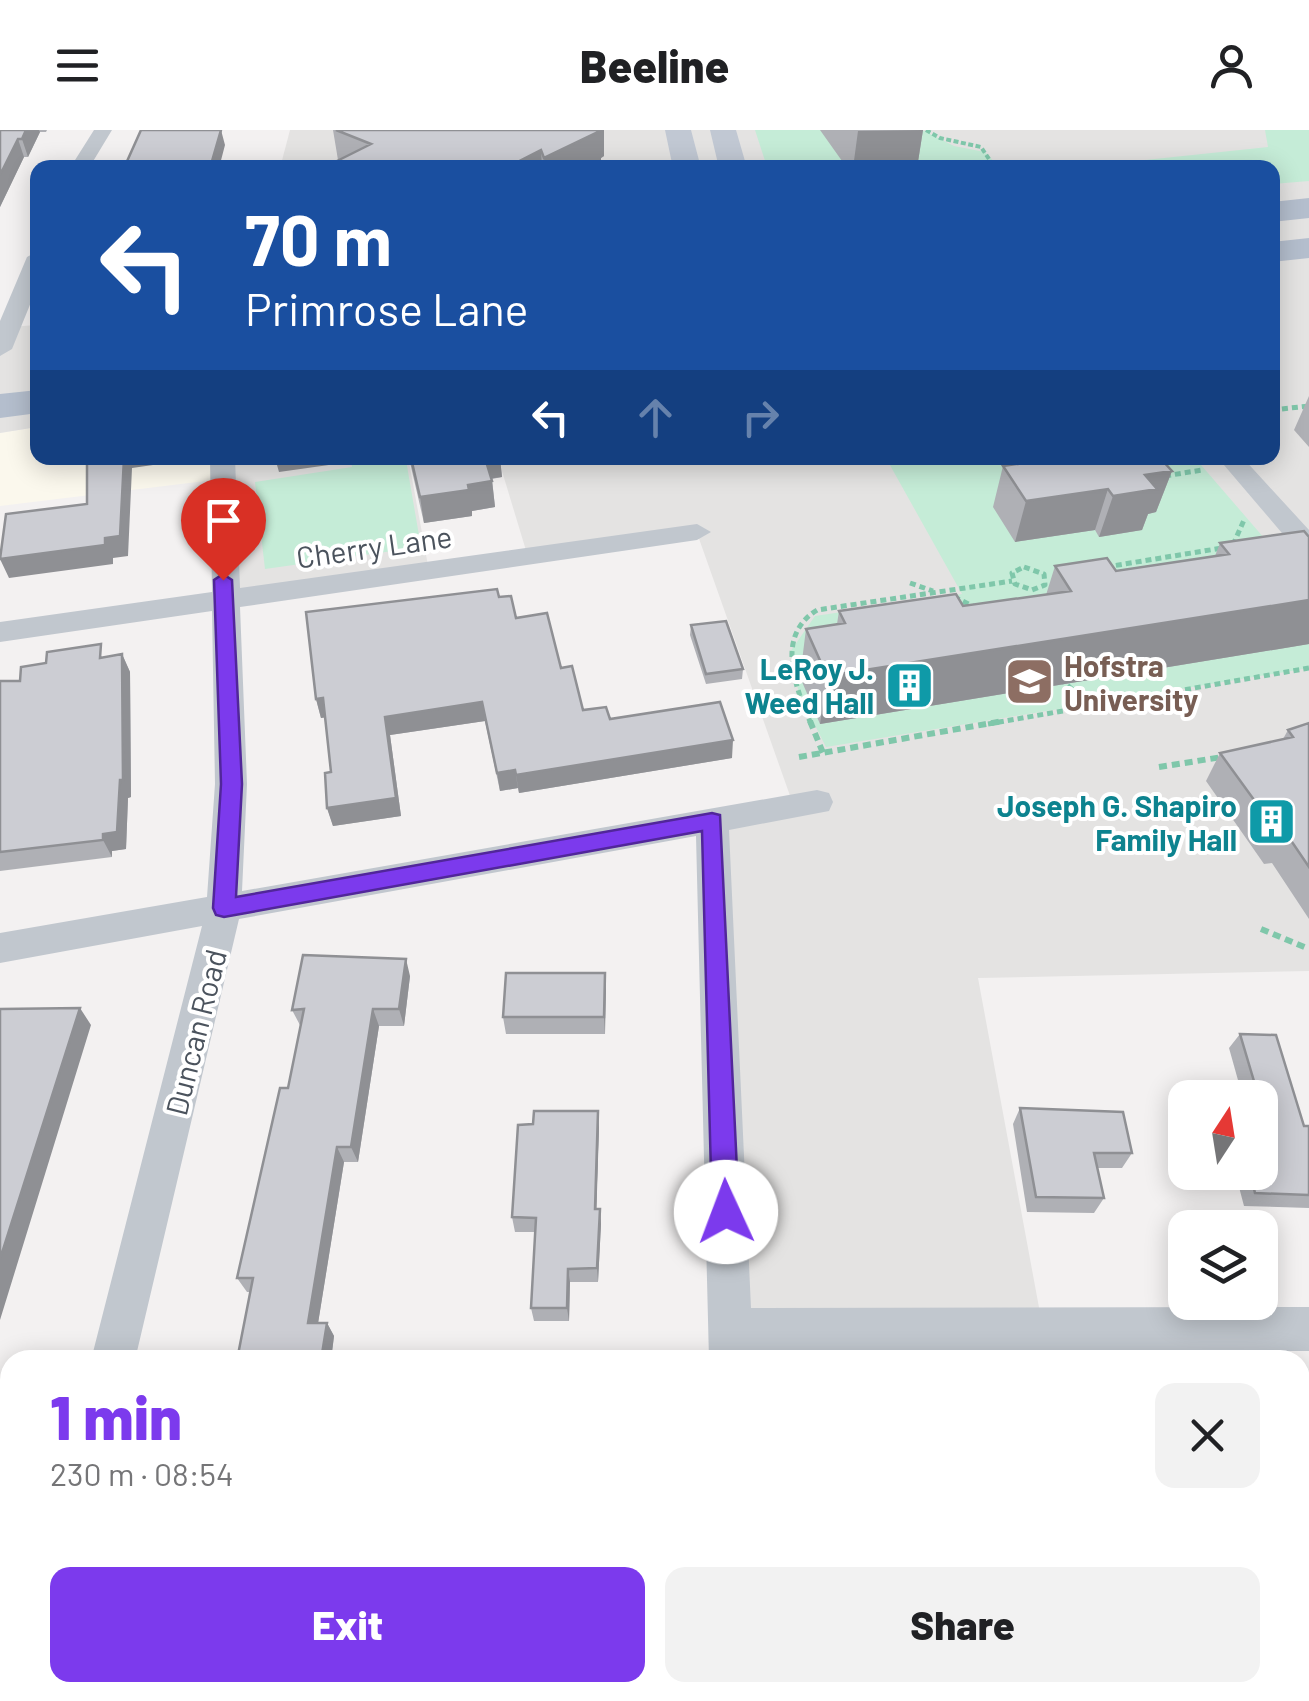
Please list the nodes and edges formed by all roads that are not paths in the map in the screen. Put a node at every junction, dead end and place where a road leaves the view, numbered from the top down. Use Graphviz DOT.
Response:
graph roads {
  1 [pos="104,130"];
  2 [pos="678,130"];
  3 [pos="723,130"];
  4 [pos="84,160"];
  5 [pos="685,160"];
  6 [pos="731,160"];
  7 [pos="1309,208"];
  8 [pos="1280,211"];
  9 [pos="1309,248"];
  10 [pos="1280,251"];
  11 [pos="30,276"];
  12 [pos="0,349"];
  13 [pos="30,402"];
  14 [pos="0,406"];
  15 [pos="222,465"];
  16 [pos="1221,465"];
  17 [pos="697,532"];
  18 [pos="1309,547"];
  19 [pos="223,600"];
  20 [pos="0,632"];
  21 [pos="817,802"];
  22 [pos="712,821"];
  23 [pos="224,908"];
  24 [pos="0,948"];
  25 [pos="1309,1329"];
  26 [pos="730,1345"];
  27 [pos="115,1350"];
  1 -- 4 [label="street"];
  2 -- 5 [label="street"];
  3 -- 6 [label="street"];
  7 -- 8 [label="main road"];
  9 -- 10 [label="main road"];
  11 -- 12 [label="street"];
  13 -- 14 [label="main road"];
  15 -- 19 [label="street, Duncan Road"];
  16 -- 18 [label="street"];
  17 -- 19 [label="street, Cherry Lane"];
  19 -- 20 [label="street, Cherry Lane"];
  19 -- 23 [label="street, Duncan Road"];
  21 -- 22 [label="street"];
  22 -- 23 [label="street"];
  22 -- 26 [label="street"];
  23 -- 24 [label="street"];
  23 -- 27 [label="street, Duncan Road"];
  25 -- 26 [label="street"];
}
